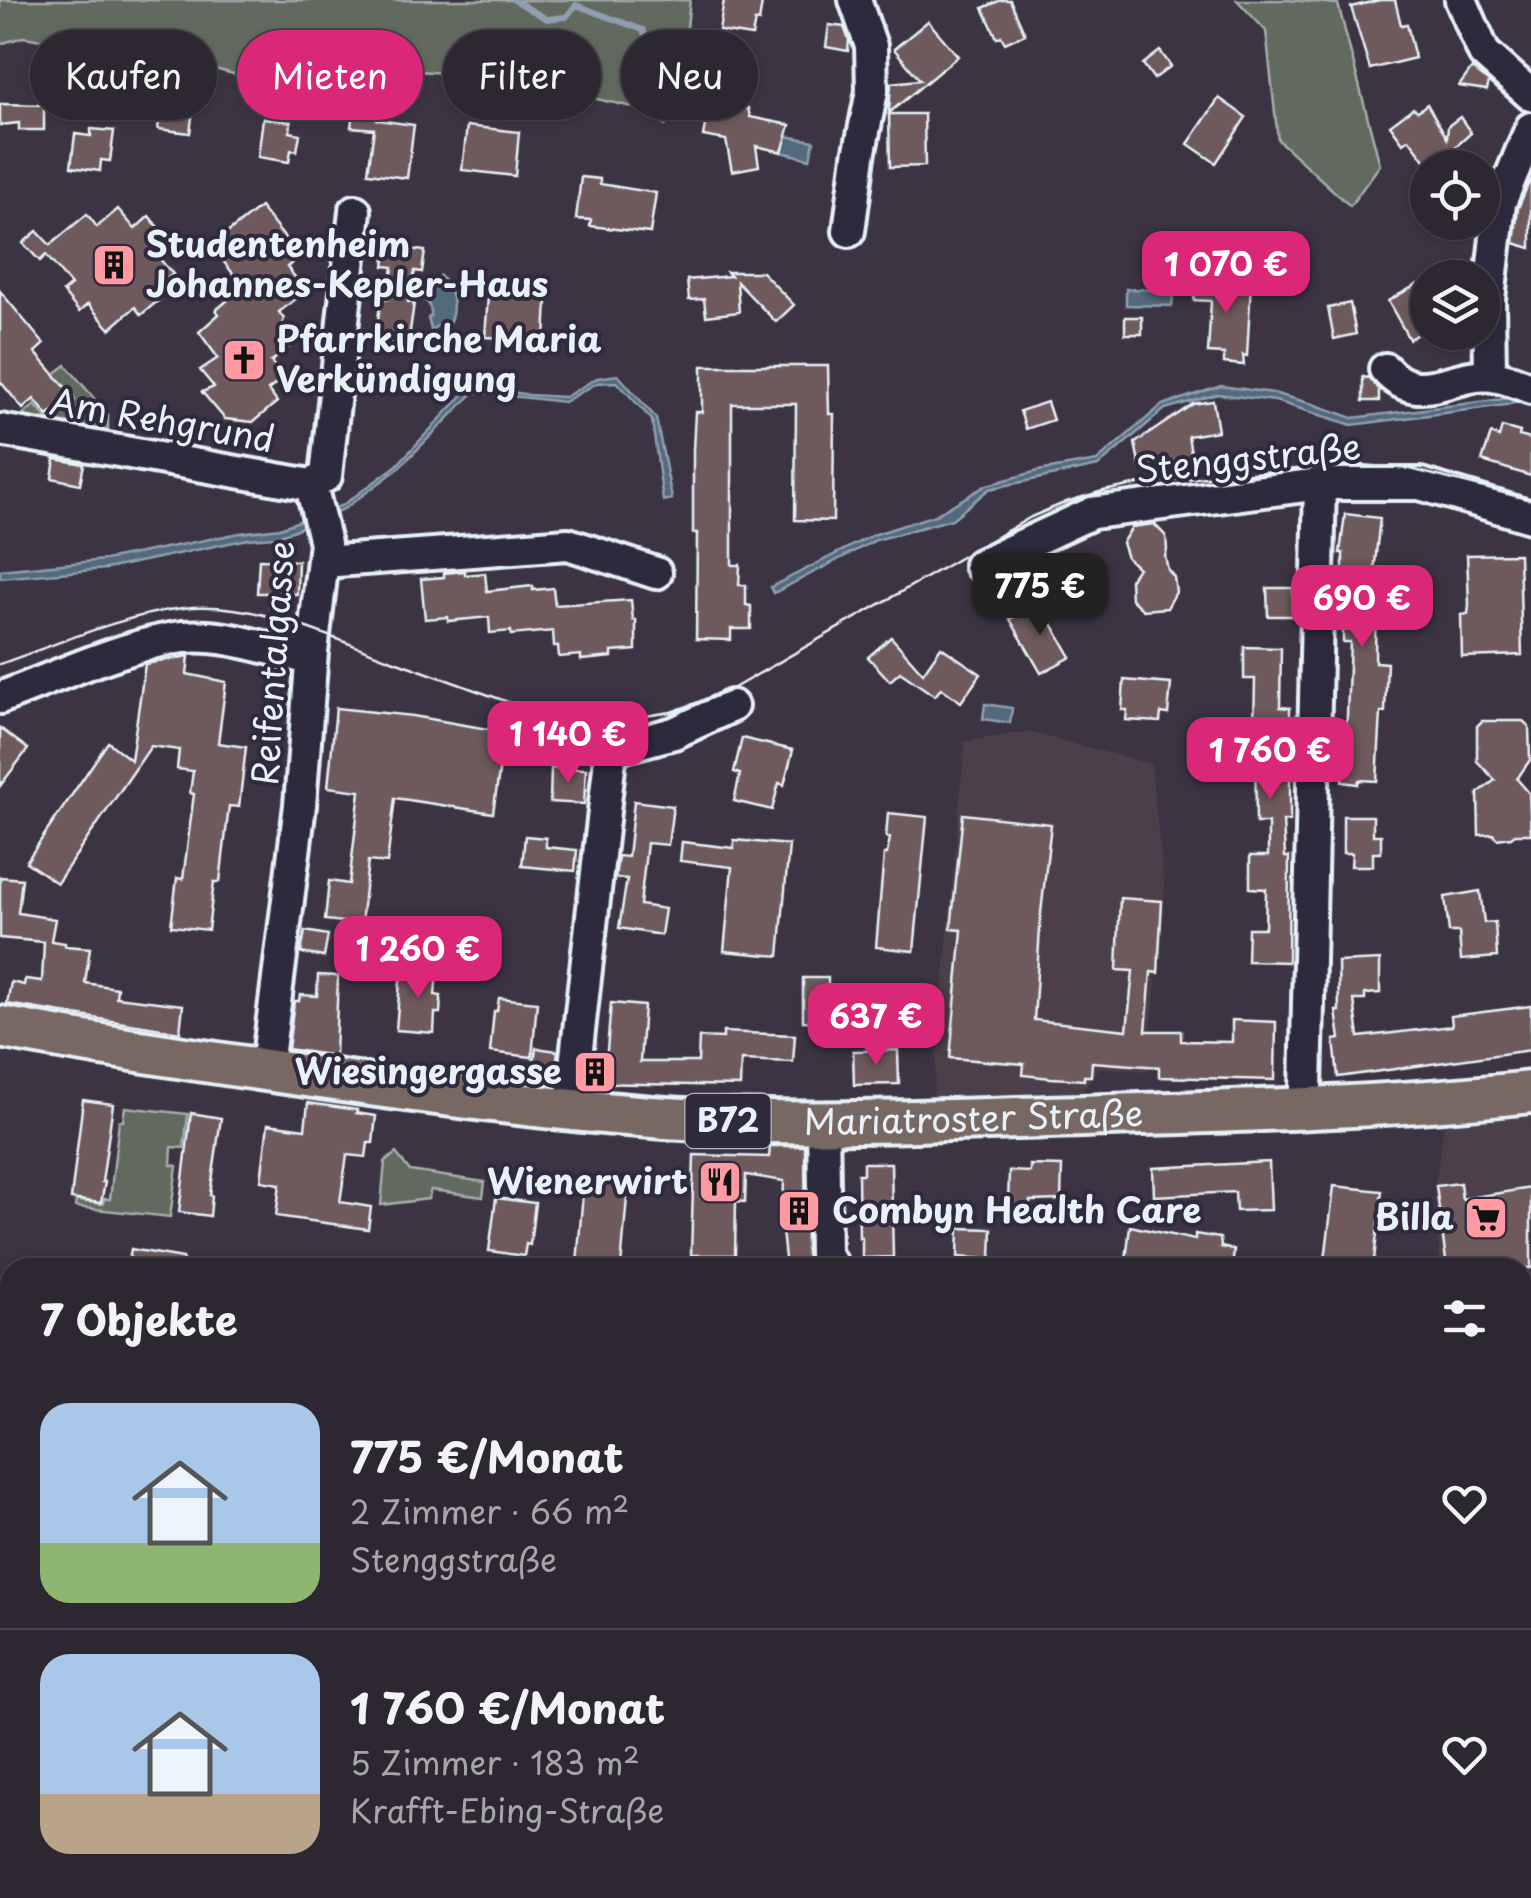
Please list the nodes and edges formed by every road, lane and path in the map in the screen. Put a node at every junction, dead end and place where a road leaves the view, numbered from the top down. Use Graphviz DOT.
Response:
graph roads {
  1 [pos="855,0"];
  2 [pos="1460,0"];
  3 [pos="1531,95"];
  4 [pos="1531,128"];
  5 [pos="356,211"];
  6 [pos="849,232"];
  7 [pos="1385,369"];
  8 [pos="1510,381"];
  9 [pos="0,430"];
  10 [pos="1320,484"];
  11 [pos="314,495"];
  12 [pos="1531,517"];
  13 [pos="324,552"];
  14 [pos="980,565"];
  15 [pos="656,573"];
  16 [pos="312,660"];
  17 [pos="0,698"];
  18 [pos="732,706"];
  19 [pos="0,1026"];
  20 [pos="262,1070"];
  21 [pos="1531,1092"];
  22 [pos="1304,1108"];
  23 [pos="568,1110"];
  24 [pos="824,1122"];
  25 [pos="828,1258"];
  1 -- 6 [label="street"];
  2 -- 3 [label="street"];
  4 -- 8 [label="street"];
  5 -- 11 [label="street"];
  7 -- 8 [label="street"];
  9 -- 11 [label="street, Am Rehgrund"];
  10 -- 12 [label="street, Stenggstraße"];
  10 -- 14 [label="street, Stenggstraße"];
  10 -- 22 [label="street"];
  11 -- 13 [label="street, Reifentalgasse"];
  13 -- 15 [label="street"];
  13 -- 16 [label="street, Reifentalgasse"];
  16 -- 17 [label="street"];
  16 -- 20 [label="street, Reifentalgasse"];
  18 -- 23 [label="street"];
  19 -- 20 [label="main road, Mariatroster Straße / B72"];
  20 -- 23 [label="main road, Mariatroster Straße / B72"];
  21 -- 22 [label="main road, Mariatroster Straße / B72"];
  22 -- 24 [label="main road, Mariatroster Straße / B72"];
  23 -- 24 [label="main road, Mariatroster Straße / B72"];
  24 -- 25 [label="street"];
}
